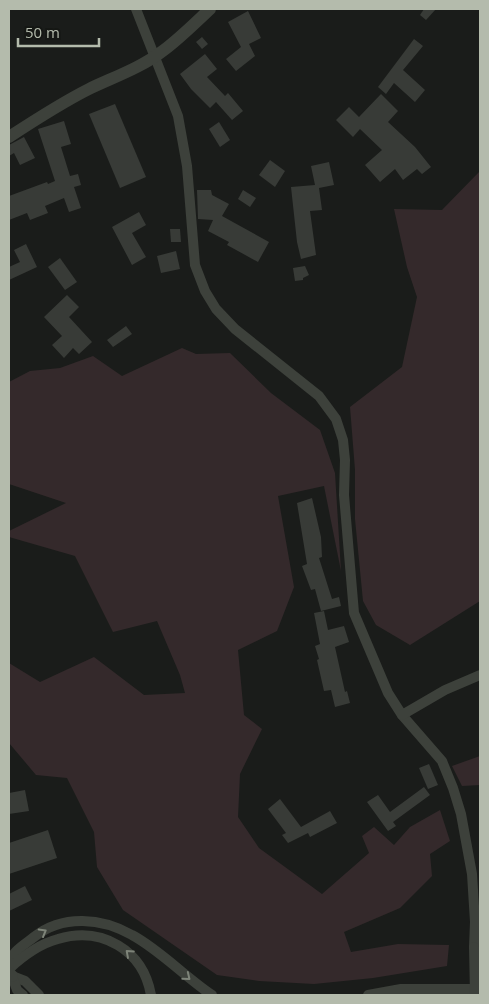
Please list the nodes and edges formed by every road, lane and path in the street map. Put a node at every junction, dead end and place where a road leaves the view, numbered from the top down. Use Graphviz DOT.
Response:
graph roads {
  1 [pos="136,9"];
  2 [pos="210,9"];
  3 [pos="156,56"];
  4 [pos="9,137"];
  5 [pos="480,675"];
  6 [pos="402,714"];
  7 [pos="478,923"];
  8 [pos="10,971"];
  9 [pos="480,989"];
  10 [pos="22,995"];
  11 [pos="40,995"];
  12 [pos="151,995"];
  13 [pos="212,995"];
  14 [pos="368,995"];
  15 [pos="475,995"];
  1 -- 3 [label="street"];
  2 -- 3 [label="street"];
  3 -- 4 [label="street"];
  3 -- 6 [label="street"];
  5 -- 6 [label="street"];
  6 -- 7 [label="street"];
  7 -- 15 [label="street, bridge"];
  8 -- 10 [label="street"];
  8 -- 11 [label="street"];
  12 -- 8 [label="street, one-way"];
  8 -- 13 [label="street, one-way"];
  9 -- 14 [label="street"];
}
